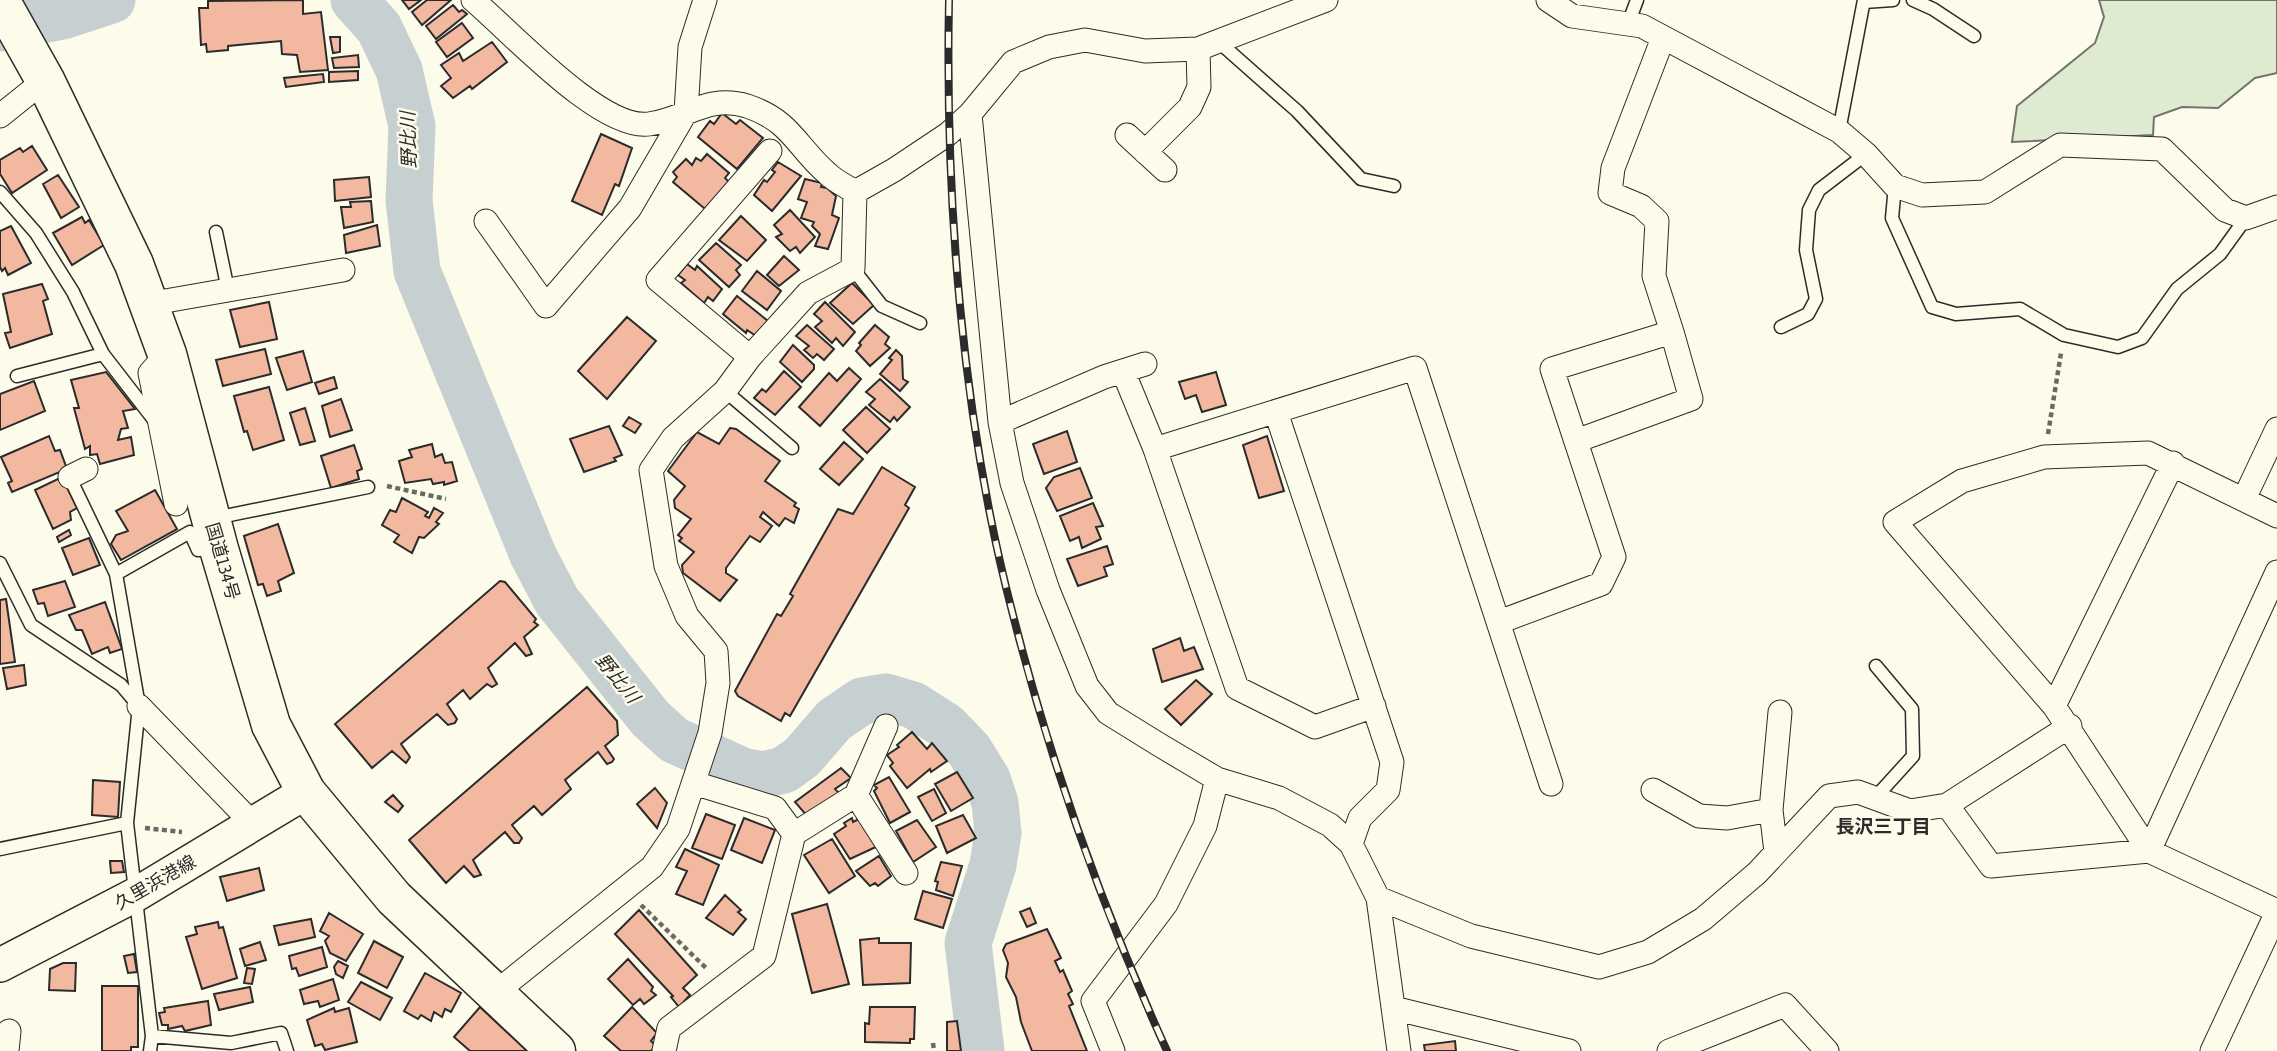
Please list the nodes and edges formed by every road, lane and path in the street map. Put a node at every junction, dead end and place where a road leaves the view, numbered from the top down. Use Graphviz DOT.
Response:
graph roads {
  1 [pos="0,0"];
  2 [pos="473,0"];
  3 [pos="705,0"];
  4 [pos="1326,0"];
  5 [pos="1548,0"];
  6 [pos="1637,0"];
  7 [pos="1893,0"];
  8 [pos="1913,0"];
  9 [pos="1864,1"];
  10 [pos="1628,24"];
  11 [pos="1974,36"];
  12 [pos="1664,38"];
  13 [pos="1209,46"];
  14 [pos="40,72"];
  15 [pos="686,112"];
  16 [pos="970,114"];
  17 [pos="0,116"];
  18 [pos="1839,131"];
  19 [pos="1127,135"];
  20 [pos="770,151"];
  21 [pos="1145,152"];
  22 [pos="1866,154"];
  23 [pos="1165,170"];
  24 [pos="1394,186"];
  25 [pos="1895,186"];
  26 [pos="0,192"];
  27 [pos="855,192"];
  28 [pos="2277,207"];
  29 [pos="2246,218"];
  30 [pos="486,221"];
  31 [pos="216,232"];
  32 [pos="853,269"];
  33 [pos="343,270"];
  34 [pos="228,290"];
  35 [pos="148,304"];
  36 [pos="920,323"];
  37 [pos="1781,327"];
  38 [pos="1672,332"];
  39 [pos="2064,335"];
  40 [pos="103,354"];
  41 [pos="167,354"];
  42 [pos="750,357"];
  43 [pos="17,376"];
  44 [pos="725,391"];
  45 [pos="1276,412"];
  46 [pos="1000,422"];
  47 [pos="161,428"];
  48 [pos="2277,429"];
  49 [pos="1576,440"];
  50 [pos="792,448"];
  51 [pos="1155,449"];
  52 [pos="2044,457"];
  53 [pos="2173,463"];
  54 [pos="75,473"];
  55 [pos="368,488"];
  56 [pos="446,499"];
  57 [pos="2244,499"];
  58 [pos="176,504"];
  59 [pos="2277,516"];
  60 [pos="215,534"];
  61 [pos="0,563"];
  62 [pos="2277,572"];
  63 [pos="116,574"];
  64 [pos="1499,622"];
  65 [pos="1877,666"];
  66 [pos="139,706"];
  67 [pos="1374,706"];
  68 [pos="2054,706"];
  69 [pos="1780,712"];
  70 [pos="886,726"];
  71 [pos="2070,726"];
  72 [pos="696,775"];
  73 [pos="1217,779"];
  74 [pos="1551,785"];
  75 [pos="1653,790"];
  76 [pos="306,792"];
  77 [pos="856,795"];
  78 [pos="1874,799"];
  79 [pos="1947,805"];
  80 [pos="1771,810"];
  81 [pos="127,823"];
  82 [pos="254,825"];
  83 [pos="794,834"];
  84 [pos="1351,844"];
  85 [pos="0,849"];
  86 [pos="2149,851"];
  87 [pos="1776,852"];
  88 [pos="906,873"];
  89 [pos="626,890"];
  90 [pos="135,895"];
  91 [pos="1378,898"];
  92 [pos="2277,912"];
  93 [pos="0,965"];
  94 [pos="725,987"];
  95 [pos="495,993"];
  96 [pos="1393,1008"];
  97 [pos="152,1036"];
  98 [pos="933,1043"];
  99 [pos="1556,1050"];
  100 [pos="150,1051"];
  101 [pos="287,1051"];
  102 [pos="556,1051"];
  103 [pos="664,1051"];
  104 [pos="934,1051"];
  105 [pos="1113,1051"];
  106 [pos="1399,1051"];
  107 [pos="1669,1051"];
  108 [pos="1827,1051"];
  109 [pos="2212,1051"];
  1 -- 14 [label="highway, 国道134号"];
  2 -- 15 [label="street"];
  3 -- 15 [label="street"];
  4 -- 13 [label="street"];
  5 -- 10 [label="street"];
  6 -- 10 [label="lane"];
  7 -- 9 [label="lane"];
  8 -- 11 [label="lane"];
  9 -- 18 [label="lane"];
  10 -- 12 [label="street"];
  12 -- 18 [label="street"];
  12 -- 38 [label="street"];
  13 -- 16 [label="street"];
  13 -- 21 [label="street"];
  13 -- 24 [label="lane"];
  14 -- 17 [label="street"];
  14 -- 35 [label="highway, 国道134号"];
  15 -- 27 [label="street"];
  15 -- 30 [label="street"];
  16 -- 27 [label="street"];
  16 -- 46 [label="street"];
  18 -- 22 [label="street"];
  19 -- 21 [label="street"];
  20 -- 42 [label="street"];
  21 -- 23 [label="street"];
  22 -- 25 [label="street"];
  22 -- 37 [label="lane"];
  25 -- 29 [label="street"];
  25 -- 39 [label="lane"];
  26 -- 40 [label="lane"];
  27 -- 32 [label="street"];
  28 -- 29 [label="street"];
  29 -- 39 [label="lane"];
  31 -- 34 [label="lane"];
  32 -- 36 [label="lane"];
  32 -- 42 [label="street"];
  33 -- 34 [label="street"];
  34 -- 35 [label="street"];
  35 -- 41 [label="highway, 国道134号"];
  38 -- 49 [label="street"];
  38 -- 49 [label="street"];
  39 -- 52 [label="path"];
  40 -- 43 [label="lane"];
  40 -- 47 [label="lane"];
  41 -- 47 [label="street"];
  41 -- 60 [label="highway, 国道134号"];
  42 -- 44 [label="street"];
  44 -- 50 [label="lane"];
  44 -- 72 [label="street"];
  45 -- 51 [label="street"];
  45 -- 64 [label="street"];
  45 -- 67 [label="street"];
  46 -- 51 [label="street"];
  46 -- 73 [label="street"];
  47 -- 58 [label="street"];
  48 -- 57 [label="street"];
  49 -- 64 [label="street"];
  51 -- 67 [label="street"];
  52 -- 53 [label="street"];
  52 -- 68 [label="street"];
  53 -- 57 [label="street"];
  53 -- 68 [label="street"];
  54 -- 63 [label="lane"];
  55 -- 56 [label="path"];
  55 -- 60 [label="lane"];
  57 -- 59 [label="street"];
  60 -- 63 [label="lane"];
  60 -- 76 [label="highway, 国道134号"];
  61 -- 66 [label="lane"];
  62 -- 86 [label="street"];
  63 -- 66 [label="lane"];
  64 -- 74 [label="street"];
  65 -- 78 [label="lane"];
  66 -- 81 [label="lane"];
  66 -- 82 [label="street"];
  67 -- 84 [label="street"];
  68 -- 71 [label="street"];
  69 -- 80 [label="street"];
  70 -- 77 [label="street"];
  71 -- 79 [label="street"];
  71 -- 86 [label="street"];
  72 -- 83 [label="street"];
  72 -- 89 [label="street"];
  73 -- 84 [label="street"];
  73 -- 105 [label="street"];
  75 -- 80 [label="street"];
  76 -- 82 [label="main road, 久里浜港線"];
  76 -- 95 [label="highway, 国道134号"];
  77 -- 83 [label="street"];
  77 -- 88 [label="street"];
  78 -- 79 [label="street"];
  78 -- 87 [label="street"];
  79 -- 86 [label="street"];
  80 -- 87 [label="street"];
  81 -- 85 [label="lane"];
  81 -- 90 [label="lane"];
  82 -- 90 [label="main road, 久里浜港線"];
  83 -- 94 [label="street"];
  84 -- 91 [label="street"];
  86 -- 92 [label="street"];
  87 -- 91 [label="street"];
  89 -- 94 [label="path"];
  89 -- 95 [label="street"];
  90 -- 93 [label="main road, 久里浜港線"];
  90 -- 97 [label="lane"];
  91 -- 96 [label="street"];
  92 -- 109 [label="street"];
  94 -- 103 [label="street"];
  95 -- 102 [label="highway, 国道134号"];
  96 -- 99 [label="street"];
  96 -- 106 [label="street"];
  97 -- 100 [label="lane"];
  97 -- 101 [label="lane"];
  98 -- 104 [label="path"];
  107 -- 108 [label="street"];
}
